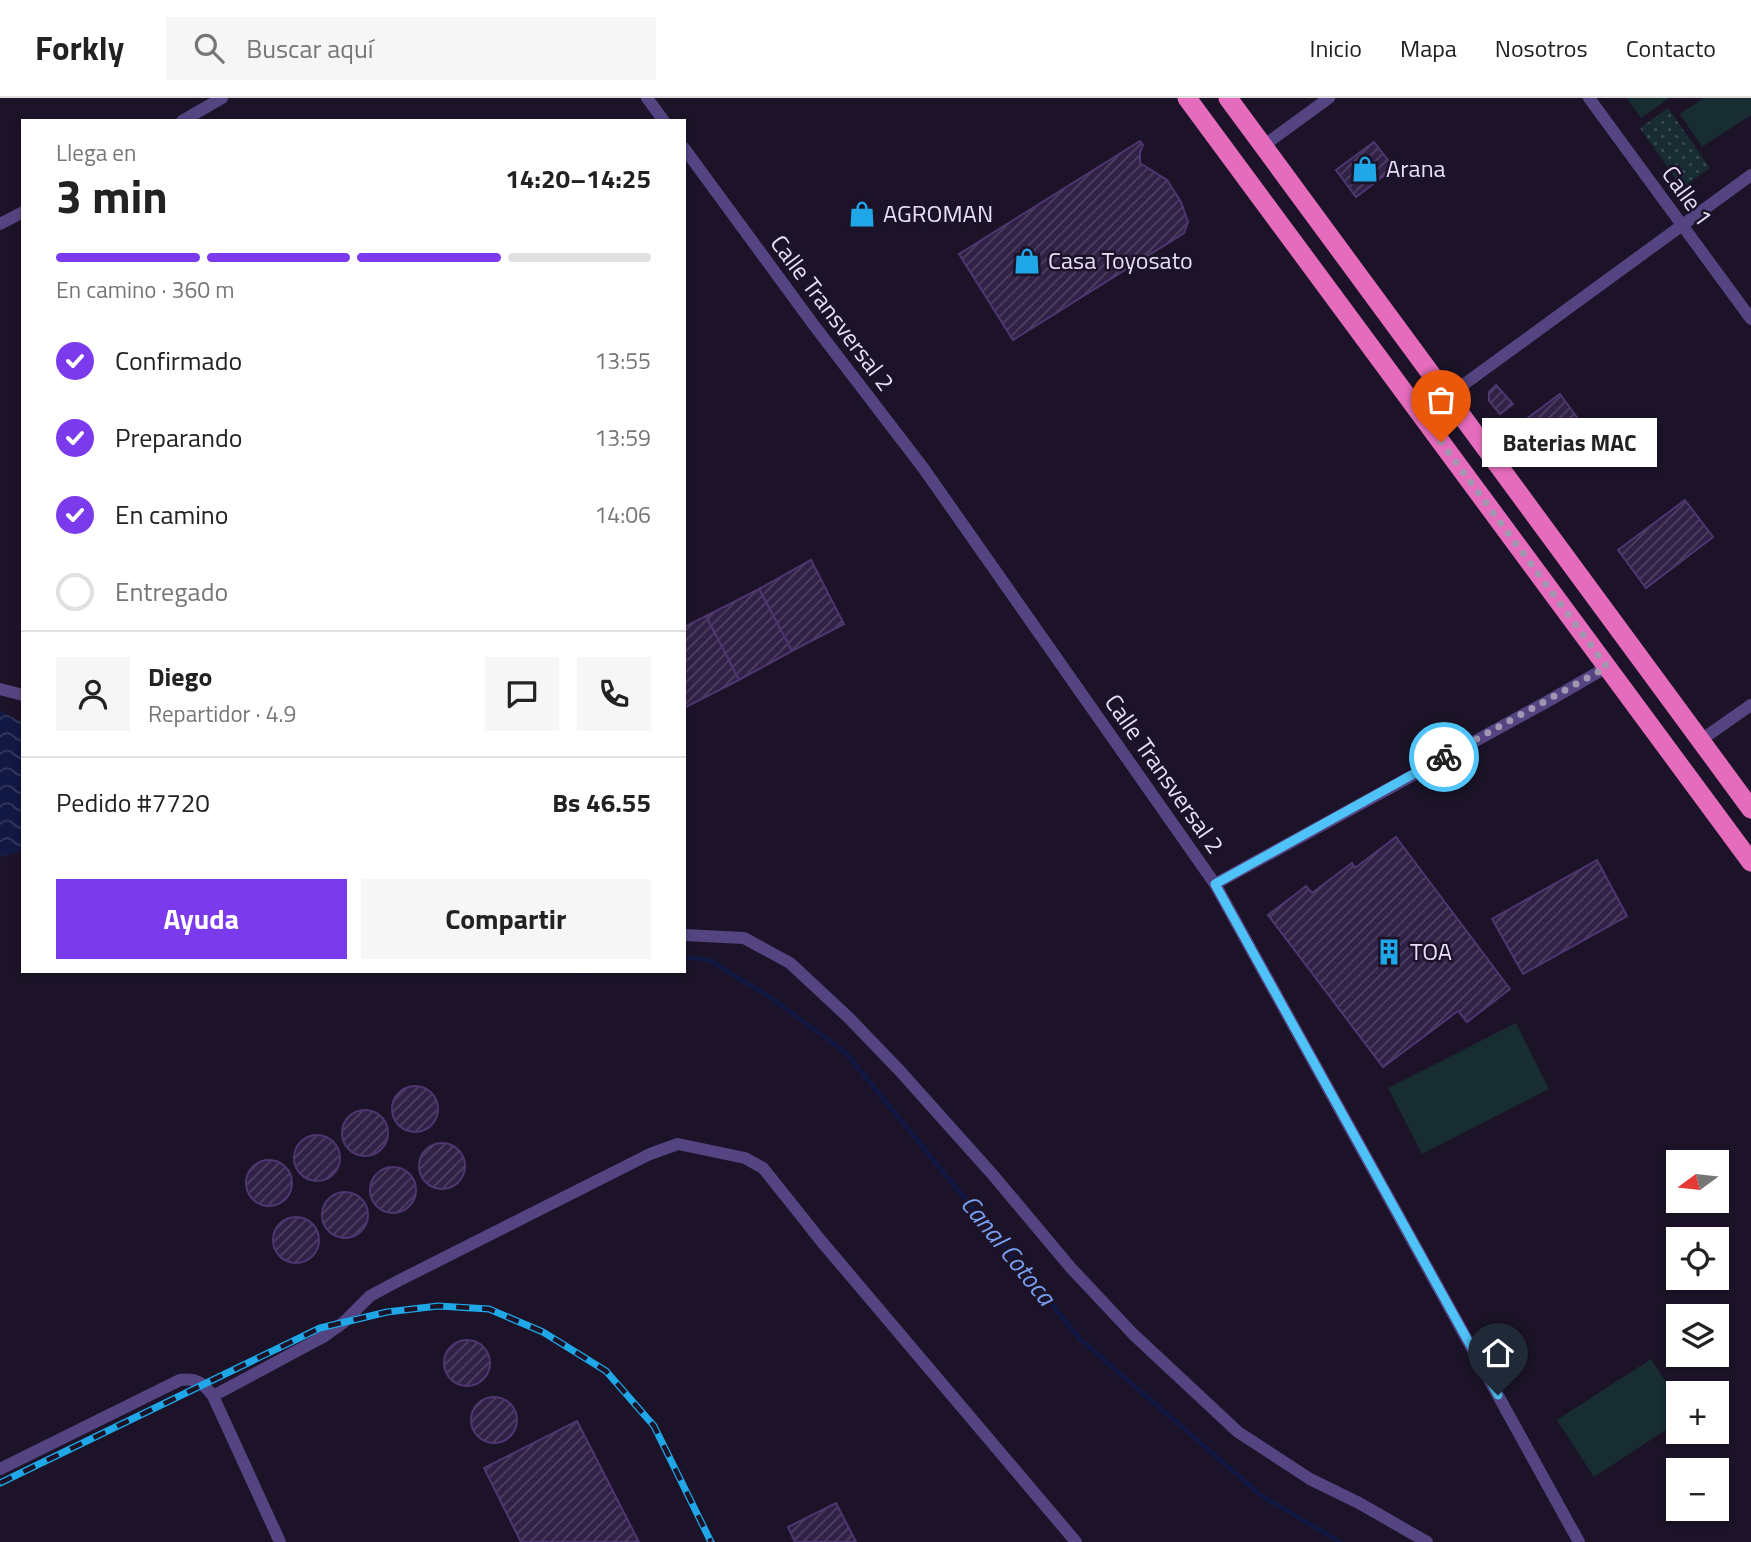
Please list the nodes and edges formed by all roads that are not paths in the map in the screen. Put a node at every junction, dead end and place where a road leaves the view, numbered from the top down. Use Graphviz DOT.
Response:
graph roads {
  1 [pos="222,98"];
  2 [pos="647,98"];
  3 [pos="1187,98"];
  4 [pos="1228,98"];
  5 [pos="1329,98"];
  6 [pos="1589,98"];
  7 [pos="185,119"];
  8 [pos="663,119"];
  9 [pos="1264,146"];
  10 [pos="686,151"];
  11 [pos="1751,175"];
  12 [pos="21,213"];
  13 [pos="0,224"];
  14 [pos="1683,225"];
  15 [pos="1751,319"];
  16 [pos="1448,396"];
  17 [pos="1607,667"];
  18 [pos="0,689"];
  19 [pos="21,694"];
  20 [pos="1751,705"];
  21 [pos="1700,740"];
  22 [pos="1751,809"];
  23 [pos="1751,862"];
  24 [pos="1215,884"];
  25 [pos="686,935"];
  26 [pos="213,1396"];
  27 [pos="0,1469"];
  28 [pos="280,1542"];
  29 [pos="1076,1542"];
  30 [pos="1427,1542"];
  31 [pos="1579,1542"];
  1 -- 7 [label="street"];
  2 -- 8 [label="street"];
  3 -- 17 [label="highway"];
  4 -- 9 [label="highway"];
  5 -- 9 [label="street"];
  6 -- 14 [label="street, Calle 1"];
  9 -- 16 [label="highway"];
  10 -- 24 [label="street, Calle Transversal 2"];
  11 -- 14 [label="street"];
  12 -- 13 [label="street"];
  14 -- 15 [label="street, Calle 1"];
  14 -- 16 [label="street"];
  16 -- 21 [label="highway"];
  17 -- 23 [label="highway"];
  17 -- 24 [label="street"];
  18 -- 19 [label="street"];
  20 -- 21 [label="street"];
  21 -- 22 [label="highway"];
  24 -- 31 [label="street, Calle Transversal 2"];
  25 -- 30 [label="street"];
  26 -- 27 [label="street"];
  26 -- 28 [label="street"];
  26 -- 29 [label="street"];
}
